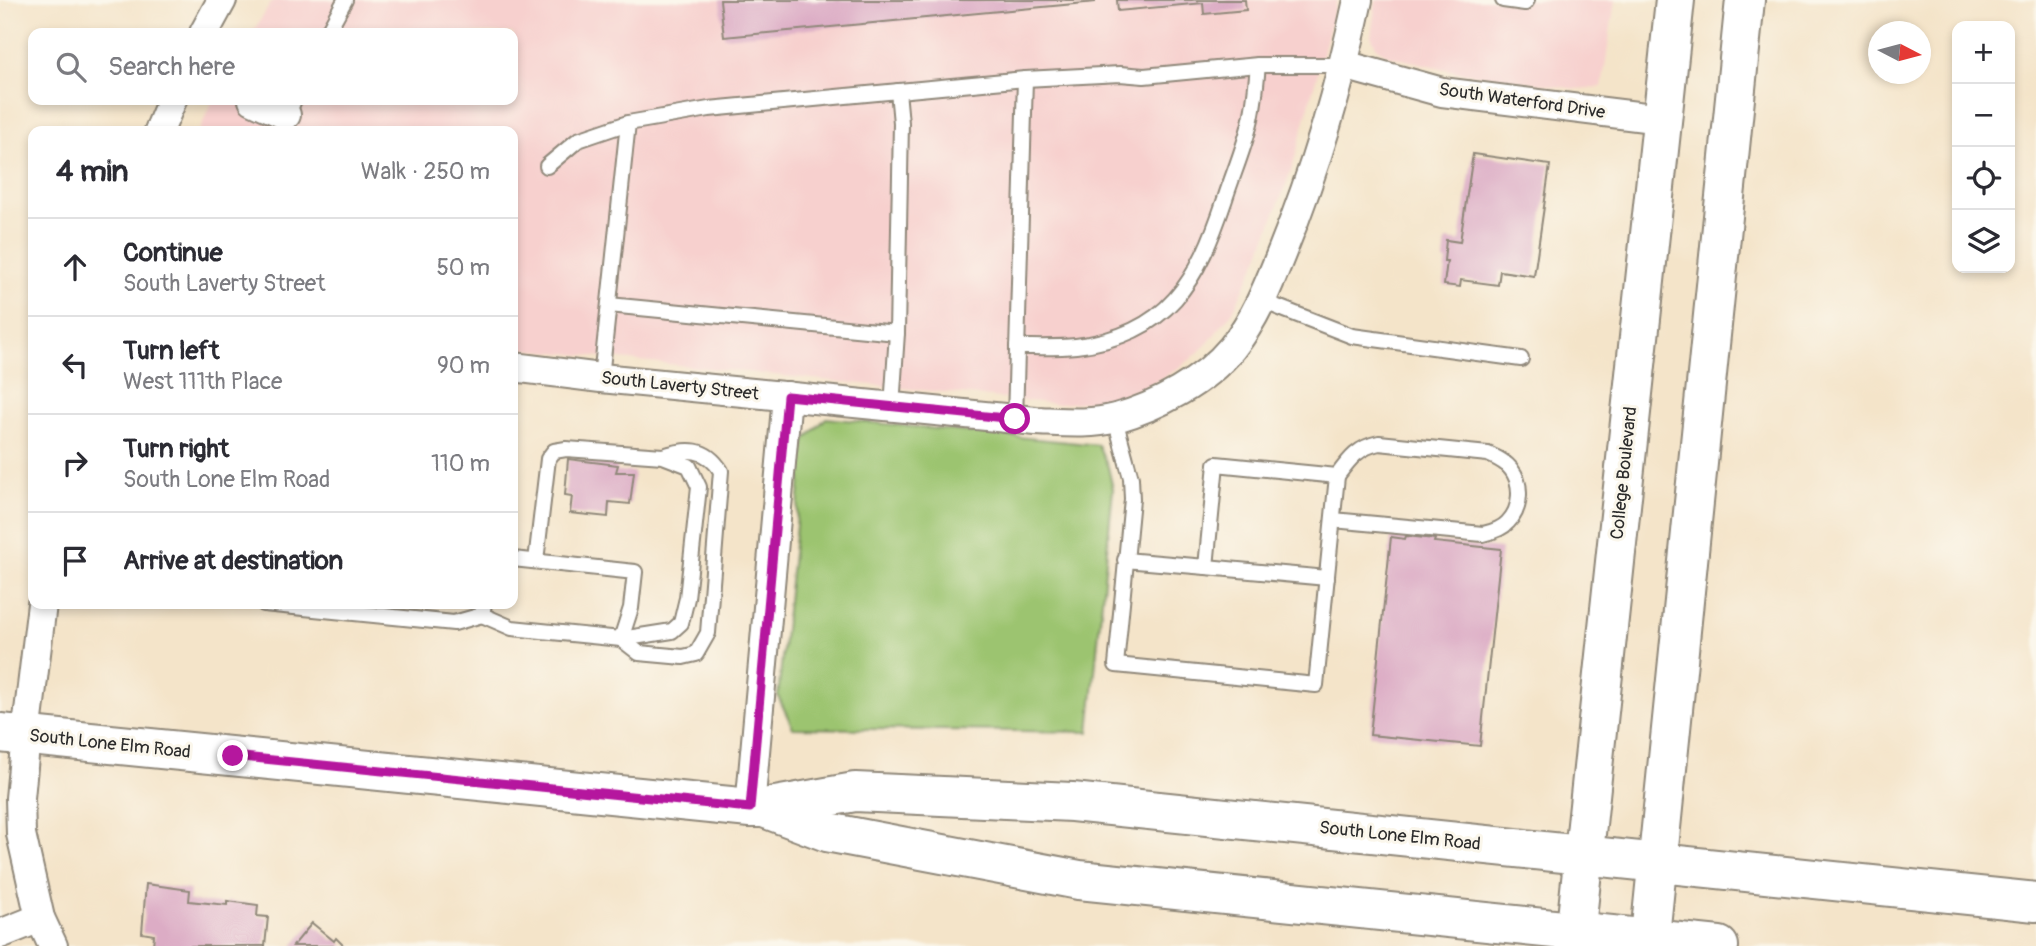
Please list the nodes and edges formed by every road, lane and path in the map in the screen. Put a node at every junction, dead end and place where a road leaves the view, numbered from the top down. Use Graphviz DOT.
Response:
graph roads {
  1 [pos="222,0"];
  2 [pos="345,0"];
  3 [pos="1358,0"];
  4 [pos="1503,0"];
  5 [pos="1527,0"];
  6 [pos="1675,0"];
  7 [pos="1745,0"];
  8 [pos="207,28"];
  9 [pos="330,28"];
  10 [pos="1258,65"];
  11 [pos="1344,65"];
  12 [pos="1024,79"];
  13 [pos="898,91"];
  14 [pos="170,105"];
  15 [pos="264,105"];
  16 [pos="287,115"];
  17 [pos="1661,119"];
  18 [pos="628,123"];
  19 [pos="161,126"];
  20 [pos="547,166"];
  21 [pos="1262,301"];
  22 [pos="609,305"];
  23 [pos="897,333"];
  24 [pos="1017,347"];
  25 [pos="1521,359"];
  26 [pos="518,368"];
  27 [pos="601,378"];
  28 [pos="787,396"];
  29 [pos="892,407"];
  30 [pos="1015,419"];
  31 [pos="1115,419"];
  32 [pos="663,456"];
  33 [pos="1337,476"];
  34 [pos="1333,520"];
  35 [pos="518,559"];
  36 [pos="1125,560"];
  37 [pos="536,561"];
  38 [pos="1206,567"];
  39 [pos="1327,578"];
  40 [pos="41,609"];
  41 [pos="314,609"];
  42 [pos="483,609"];
  43 [pos="621,639"];
  44 [pos="13,735"];
  45 [pos="757,808"];
  46 [pos="1583,855"];
  47 [pos="1658,863"];
  48 [pos="2036,902"];
  49 [pos="40,918"];
  50 [pos="0,934"];
  51 [pos="1575,939"];
  52 [pos="1650,942"];
  53 [pos="53,946"];
  54 [pos="1719,946"];
  1 -- 8 [label="street"];
  2 -- 9 [label="lane"];
  3 -- 11 [label="street, South Laverty Street"];
  4 -- 5 [label="lane"];
  6 -- 17 [label="street, College Boulevard"];
  7 -- 47 [label="street"];
  10 -- 11 [label="lane"];
  10 -- 12 [label="lane"];
  10 -- 24 [label="lane"];
  11 -- 17 [label="street, South Waterford Drive"];
  11 -- 21 [label="street, South Laverty Street"];
  12 -- 13 [label="lane"];
  12 -- 24 [label="lane"];
  13 -- 18 [label="lane"];
  13 -- 23 [label="lane"];
  14 -- 19 [label="street"];
  15 -- 16 [label="street"];
  17 -- 46 [label="street, College Boulevard"];
  18 -- 20 [label="lane"];
  18 -- 22 [label="lane"];
  21 -- 25 [label="lane"];
  21 -- 31 [label="street, South Laverty Street"];
  22 -- 23 [label="lane"];
  22 -- 27 [label="lane"];
  23 -- 29 [label="lane"];
  24 -- 30 [label="lane"];
  26 -- 27 [label="street, South Laverty Street"];
  27 -- 28 [label="street, South Laverty Street"];
  28 -- 29 [label="street, South Laverty Street"];
  28 -- 45 [label="street"];
  29 -- 30 [label="street, South Laverty Street"];
  30 -- 31 [label="street, South Laverty Street"];
  31 -- 36 [label="lane"];
  32 -- 37 [label="lane"];
  32 -- 43 [label="lane"];
  32 -- 43 [label="lane"];
  33 -- 34 [label="lane"];
  33 -- 34 [label="lane"];
  33 -- 38 [label="lane"];
  34 -- 39 [label="lane"];
  35 -- 37 [label="lane"];
  36 -- 38 [label="lane"];
  36 -- 39 [label="lane"];
  37 -- 43 [label="lane"];
  38 -- 39 [label="lane"];
  40 -- 44 [label="street"];
  41 -- 42 [label="lane"];
  42 -- 43 [label="lane"];
  44 -- 45 [label="street, South Lone Elm Road"];
  44 -- 49 [label="street"];
  45 -- 46 [label="street, South Lone Elm Road"];
  45 -- 51 [label="street, South Lone Elm Road"];
  46 -- 47 [label="street, South Lone Elm Road"];
  46 -- 51 [label="street, College Boulevard"];
  47 -- 48 [label="street, South Lone Elm Road"];
  47 -- 52 [label="street"];
  49 -- 50 [label="street"];
  49 -- 53 [label="street"];
  51 -- 52 [label="street, South Lone Elm Road"];
  52 -- 54 [label="street, South Lone Elm Road"];
}
